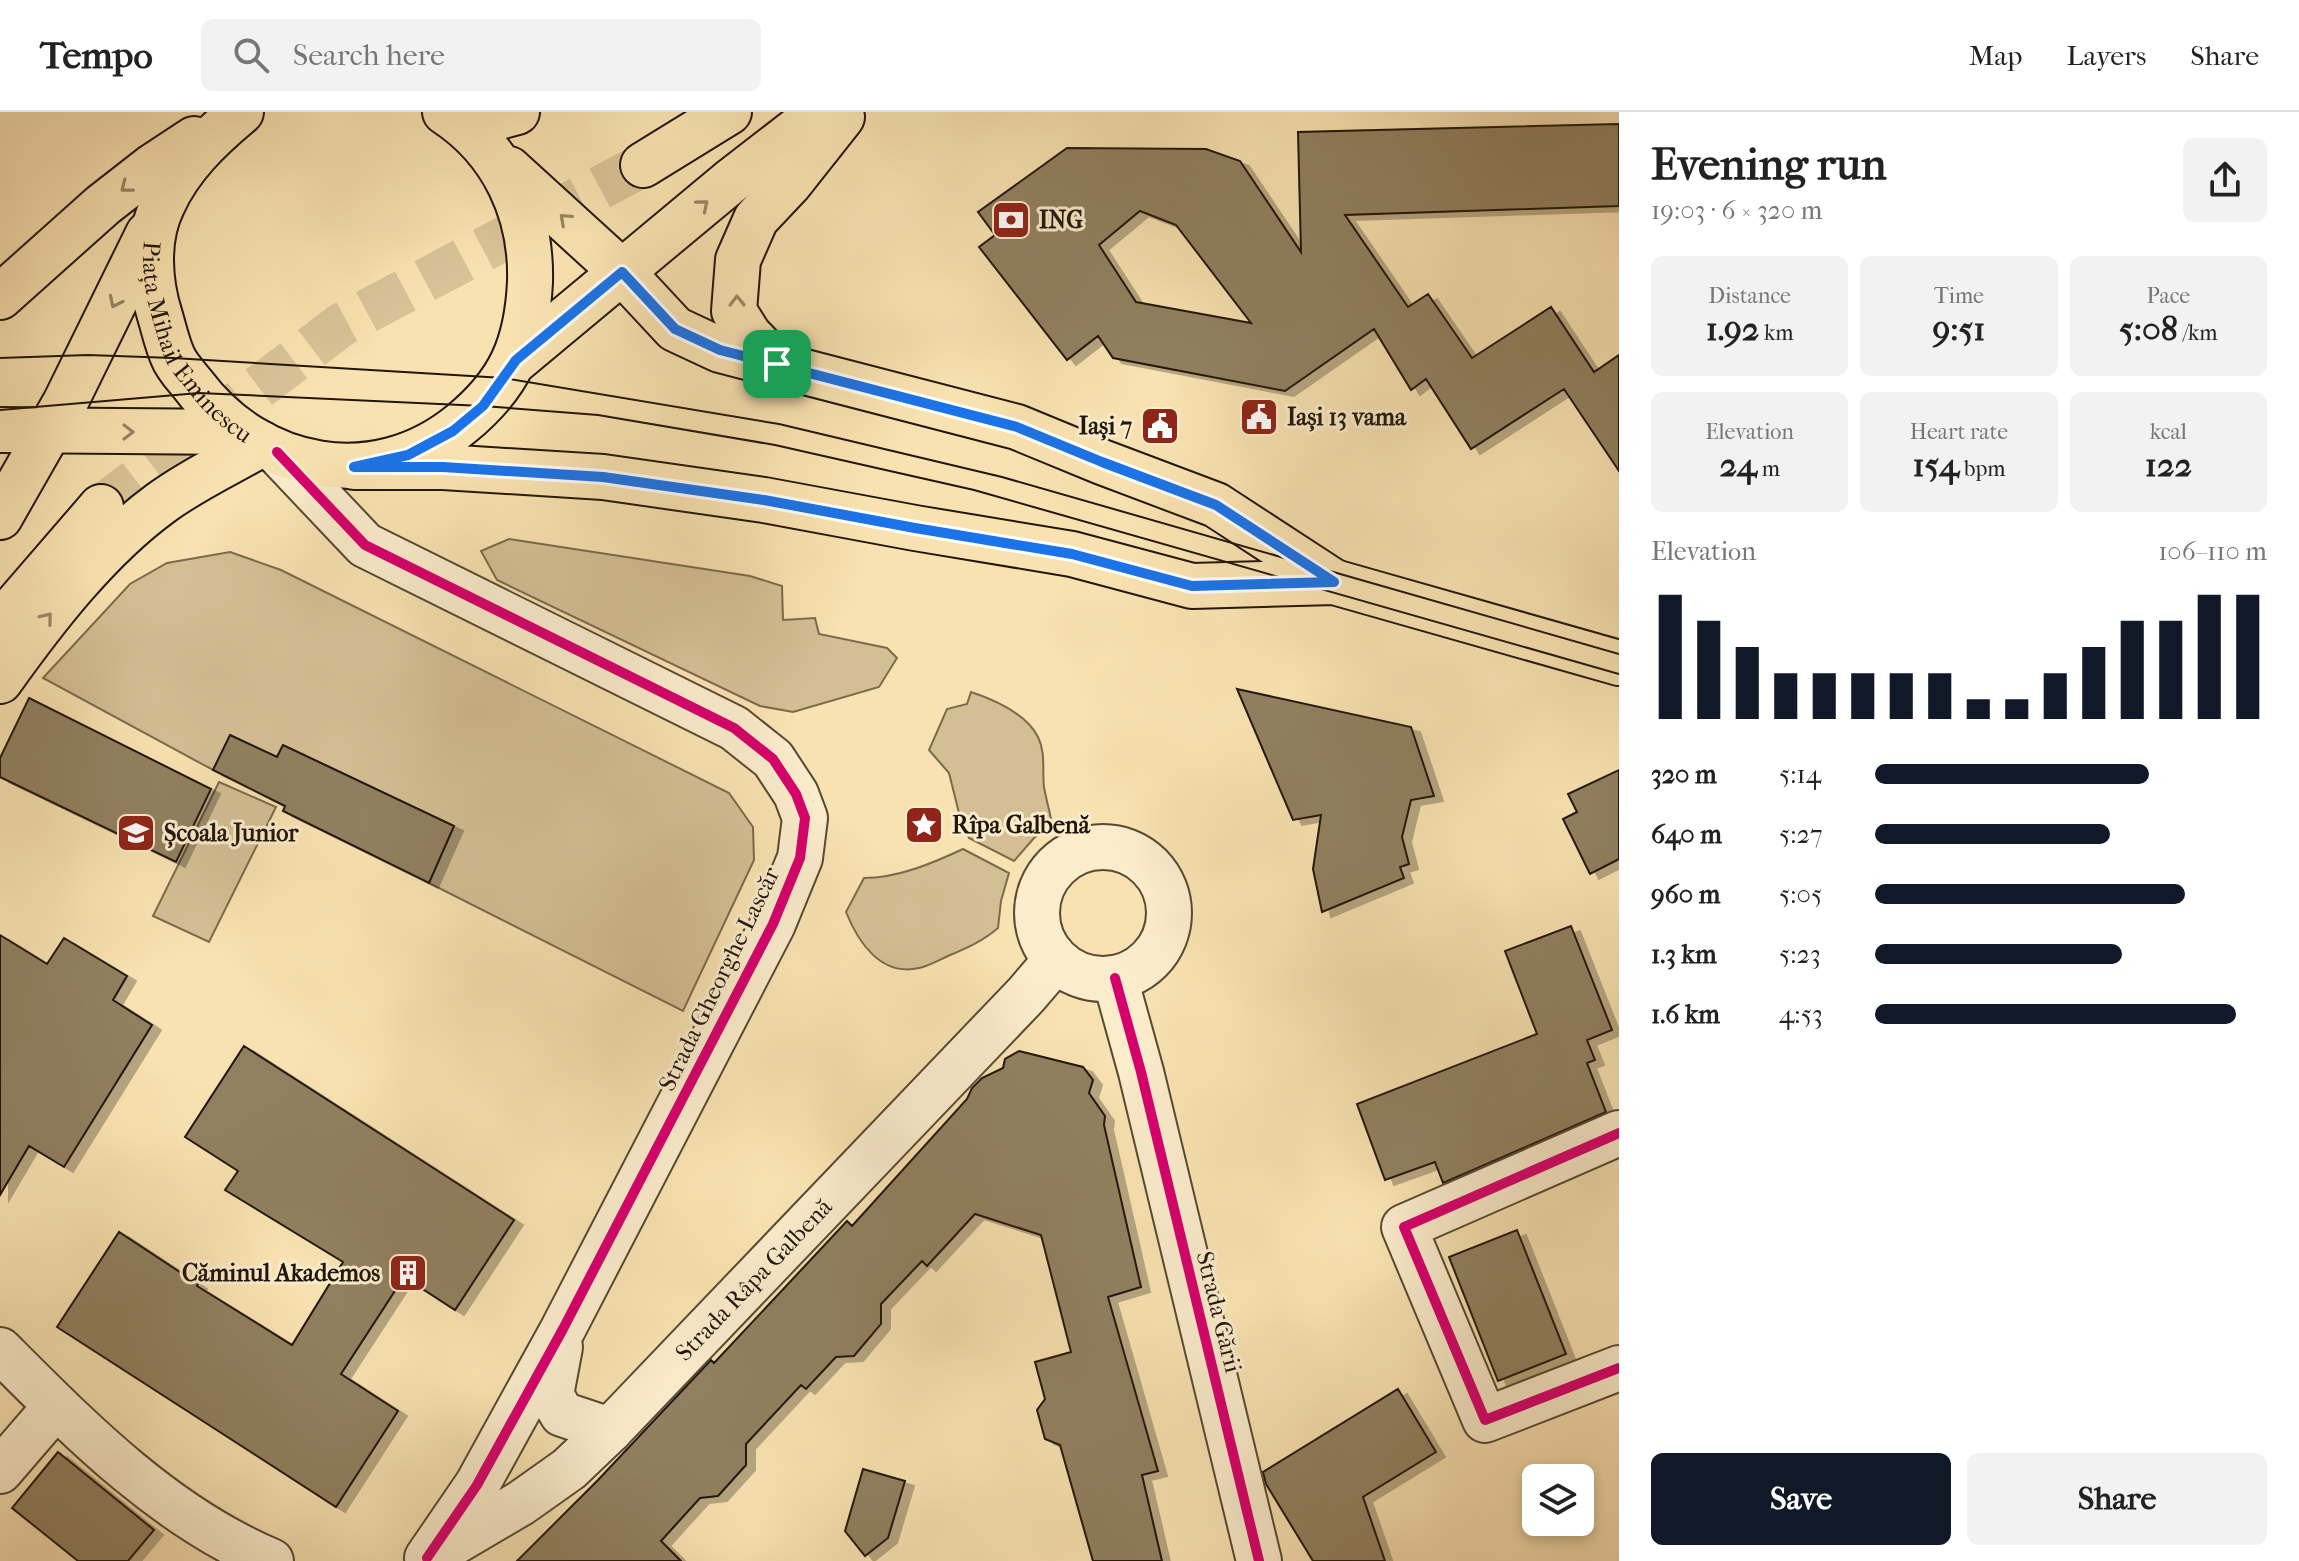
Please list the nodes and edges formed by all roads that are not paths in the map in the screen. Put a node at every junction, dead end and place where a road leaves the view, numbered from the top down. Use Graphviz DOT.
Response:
graph roads {
  1 [pos="239,112"];
  2 [pos="517,112"];
  3 [pos="689,112"];
  4 [pos="729,112"];
  5 [pos="820,112"];
  6 [pos="846,112"];
  7 [pos="466,126"];
  8 [pos="161,207"];
  9 [pos="622,272"];
  10 [pos="0,297"];
  11 [pos="516,360"];
  12 [pos="777,364"];
  13 [pos="0,430"];
  14 [pos="50,432"];
  15 [pos="260,443"];
  16 [pos="354,467"];
  17 [pos="0,517"];
  18 [pos="1334,582"];
  19 [pos="0,591"];
  20 [pos="0,624"];
  21 [pos="1619,663"];
  22 [pos="0,681"];
  23 [pos="1056,960"];
  24 [pos="1115,978"];
  25 [pos="1619,1133"];
  26 [pos="563,1329"];
  27 [pos="0,1350"];
  28 [pos="1619,1368"];
  29 [pos="56,1406"];
  30 [pos="610,1430"];
  31 [pos="0,1471"];
  32 [pos="256,1555"];
  33 [pos="423,1559"];
  34 [pos="1259,1561"];
  1 -- 8 [label="main road, Piața Mihail Eminescu"];
  1 -- 10 [label="main road, one-way"];
  2 -- 7 [label="main road"];
  3 -- 4 [label="main road"];
  9 -- 5 [label="main road, one-way"];
  12 -- 6 [label="main road, one-way"];
  9 -- 7 [label="main road, one-way"];
  7 -- 11 [label="main road, Piața Mihail Eminescu"];
  8 -- 14 [label="main road, one-way"];
  8 -- 15 [label="main road, Piața Mihail Eminescu"];
  9 -- 11 [label="main road"];
  9 -- 12 [label="main road"];
  11 -- 16 [label="main road, Piața Mihail Eminescu"];
  12 -- 18 [label="main road"];
  13 -- 14 [label="main road"];
  14 -- 15 [label="main road, one-way"];
  14 -- 17 [label="main road"];
  15 -- 16 [label="main road, Piața Mihail Eminescu"];
  22 -- 15 [label="main road, one-way"];
  15 -- 26 [label="street, Strada Gheorghe Lascăr"];
  16 -- 18 [label="main road"];
  18 -- 21 [label="main road"];
  19 -- 20 [label="main road"];
  23 -- 24 [label="street"];
  23 -- 24 [label="street"];
  23 -- 30 [label="street, Strada Râpa Galbenă"];
  24 -- 34 [label="street, Strada Gării"];
  25 -- 28 [label="street"];
  26 -- 30 [label="street"];
  26 -- 33 [label="street, Strada Gheorghe Lascăr"];
  27 -- 29 [label="street"];
  29 -- 31 [label="street"];
  29 -- 32 [label="street"];
  30 -- 33 [label="street, Strada Râpa Galbenă"];
}
